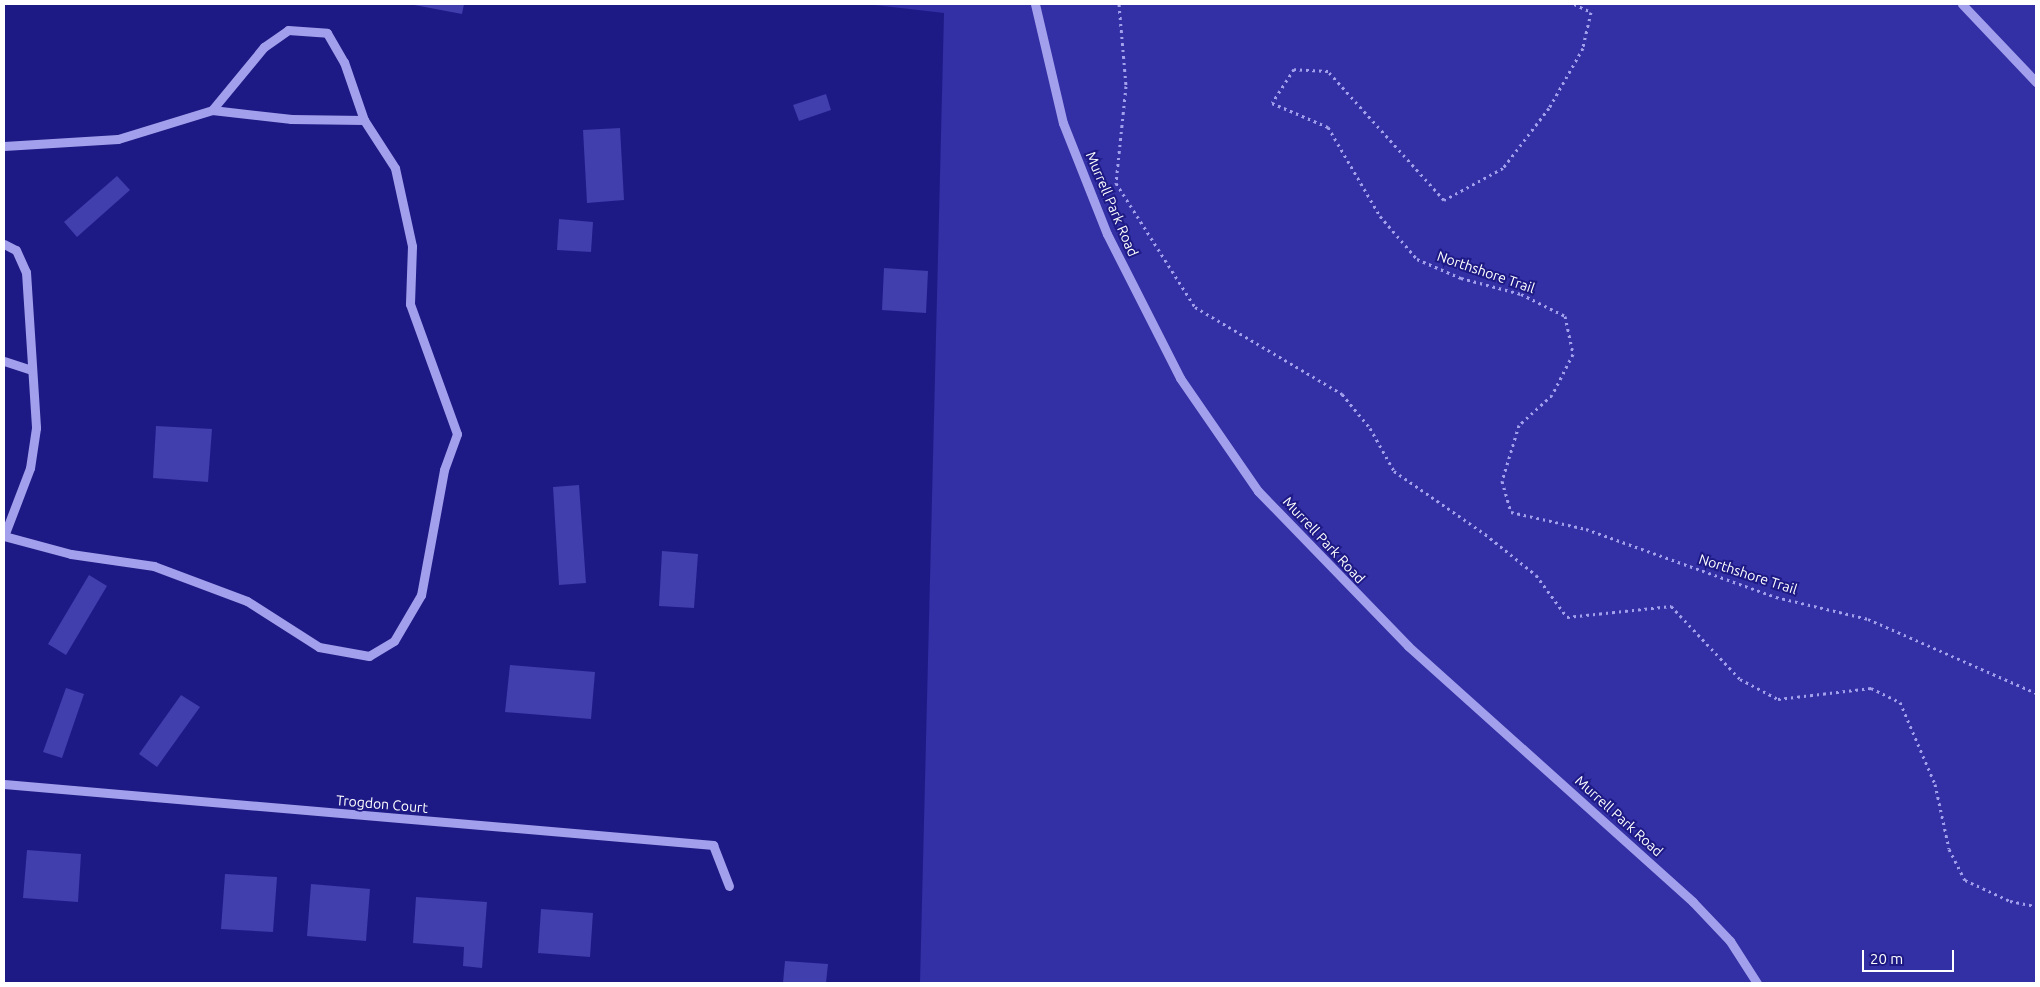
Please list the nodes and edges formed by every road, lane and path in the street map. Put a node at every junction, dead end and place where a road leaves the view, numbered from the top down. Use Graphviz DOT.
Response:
graph roads {
  1 [pos="1035,4"];
  2 [pos="1119,4"];
  3 [pos="1574,4"];
  4 [pos="1962,4"];
  5 [pos="2036,82"];
  6 [pos="212,110"];
  7 [pos="364,120"];
  8 [pos="4,146"];
  9 [pos="4,244"];
  10 [pos="4,361"];
  11 [pos="32,370"];
  12 [pos="4,536"];
  13 [pos="2036,693"];
  14 [pos="4,784"];
  15 [pos="730,886"];
  16 [pos="2036,906"];
  17 [pos="1757,983"];
  1 -- 17 [label="street, Murrell Park Road"];
  2 -- 16 [label="path"];
  3 -- 13 [label="path, Northshore Trail"];
  4 -- 5 [label="street"];
  6 -- 7 [label="street"];
  6 -- 7 [label="street"];
  6 -- 8 [label="street"];
  7 -- 12 [label="street"];
  9 -- 11 [label="street"];
  10 -- 11 [label="street"];
  11 -- 12 [label="street"];
  14 -- 15 [label="street, Trogdon Court"];
}
